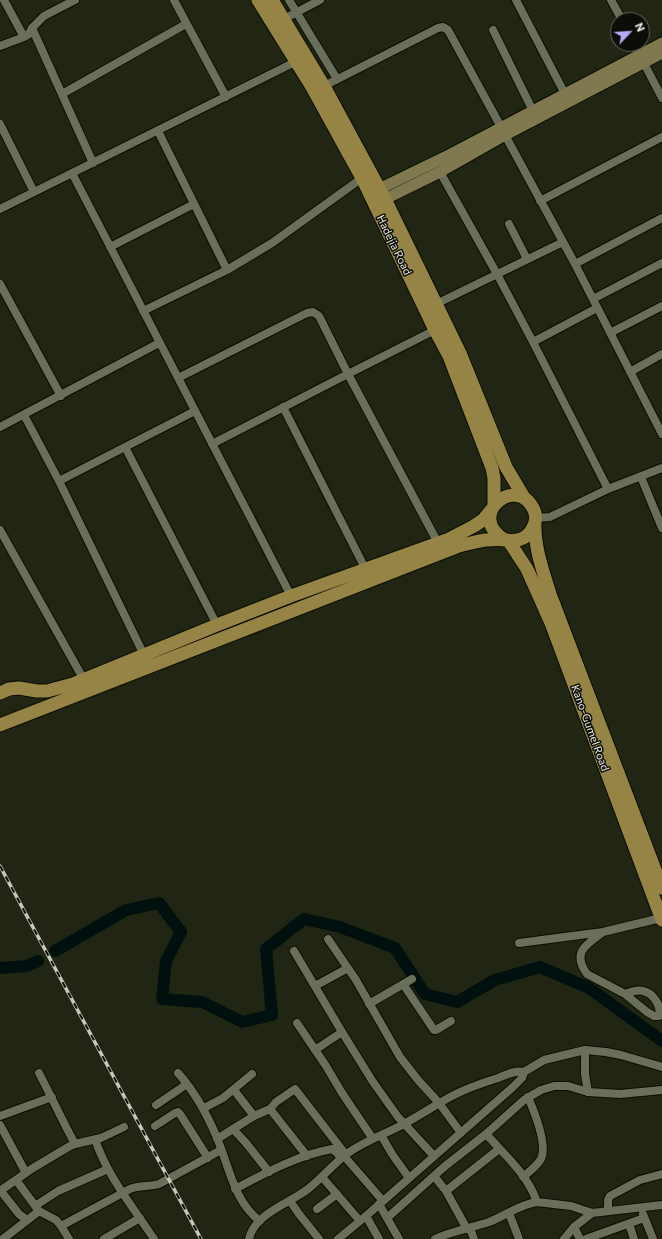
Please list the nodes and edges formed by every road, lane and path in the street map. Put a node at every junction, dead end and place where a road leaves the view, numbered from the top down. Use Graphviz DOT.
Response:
graph roads {
  1 [pos="4,0"];
  2 [pos="76,0"];
  3 [pos="174,0"];
  4 [pos="258,0"];
  5 [pos="272,0"];
  6 [pos="289,0"];
  7 [pos="320,0"];
  8 [pos="516,0"];
  9 [pos="611,0"];
  10 [pos="297,12"];
  11 [pos="618,12"];
  12 [pos="284,19"];
  13 [pos="186,24"];
  14 [pos="32,28"];
  15 [pos="493,30"];
  16 [pos="24,37"];
  17 [pos="662,43"];
  18 [pos="0,46"];
  19 [pos="639,52"];
  20 [pos="662,53"];
  21 [pos="642,58"];
  22 [pos="297,61"];
  23 [pos="337,79"];
  24 [pos="324,86"];
  25 [pos="62,94"];
  26 [pos="565,94"];
  27 [pos="226,97"];
  28 [pos="662,98"];
  29 [pos="533,111"];
  30 [pos="0,124"];
  31 [pos="158,131"];
  32 [pos="503,131"];
  33 [pos="662,137"];
  34 [pos="93,163"];
  35 [pos="440,172"];
  36 [pos="72,173"];
  37 [pos="362,178"];
  38 [pos="34,192"];
  39 [pos="377,196"];
  40 [pos="540,201"];
  41 [pos="194,204"];
  42 [pos="0,209"];
  43 [pos="662,218"];
  44 [pos="509,224"];
  45 [pos="563,242"];
  46 [pos="110,247"];
  47 [pos="527,259"];
  48 [pos="662,262"];
  49 [pos="575,264"];
  50 [pos="227,270"];
  51 [pos="497,274"];
  52 [pos="0,284"];
  53 [pos="592,299"];
  54 [pos="436,304"];
  55 [pos="662,306"];
  56 [pos="597,308"];
  57 [pos="143,311"];
  58 [pos="435,330"];
  59 [pos="610,333"];
  60 [pos="533,342"];
  61 [pos="159,343"];
  62 [pos="662,354"];
  63 [pos="630,372"];
  64 [pos="348,374"];
  65 [pos="178,378"];
  66 [pos="60,396"];
  67 [pos="283,407"];
  68 [pos="195,412"];
  69 [pos="24,414"];
  70 [pos="659,420"];
  71 [pos="0,427"];
  72 [pos="662,434"];
  73 [pos="212,444"];
  74 [pos="125,447"];
  75 [pos="662,468"];
  76 [pos="641,477"];
  77 [pos="59,481"];
  78 [pos="608,489"];
  79 [pos="525,499"];
  80 [pos="493,507"];
  81 [pos="535,520"];
  82 [pos="662,528"];
  83 [pos="0,530"];
  84 [pos="506,540"];
  85 [pos="438,543"];
  86 [pos="366,570"];
  87 [pos="291,596"];
  88 [pos="216,625"];
  89 [pos="144,655"];
  90 [pos="84,680"];
  91 [pos="0,692"];
  92 [pos="0,725"];
  93 [pos="641,850"];
  94 [pos="662,888"];
  95 [pos="662,919"];
  96 [pos="603,932"];
  97 [pos="328,939"];
  98 [pos="519,943"];
  99 [pos="294,951"];
  100 [pos="348,968"];
  101 [pos="412,979"];
  102 [pos="404,984"];
  103 [pos="314,986"];
  104 [pos="625,994"];
  105 [pos="369,1004"];
  106 [pos="451,1021"];
  107 [pos="297,1023"];
  108 [pos="342,1032"];
  109 [pos="315,1050"];
  110 [pos="585,1050"];
  111 [pos="662,1067"];
  112 [pos="39,1072"];
  113 [pos="524,1072"];
  114 [pos="178,1073"];
  115 [pos="252,1074"];
  116 [pos="188,1084"];
  117 [pos="234,1090"];
  118 [pos="662,1090"];
  119 [pos="588,1092"];
  120 [pos="52,1097"];
  121 [pos="528,1097"];
  122 [pos="439,1103"];
  123 [pos="156,1105"];
  124 [pos="204,1108"];
  125 [pos="270,1109"];
  126 [pos="0,1116"];
  127 [pos="254,1116"];
  128 [pos="404,1124"];
  129 [pos="0,1125"];
  130 [pos="155,1126"];
  131 [pos="124,1127"];
  132 [pos="233,1129"];
  133 [pos="461,1133"];
  134 [pos="486,1134"];
  135 [pos="377,1137"];
  136 [pos="94,1139"];
  137 [pos="217,1139"];
  138 [pos="75,1144"];
  139 [pos="499,1149"];
  140 [pos="222,1150"];
  141 [pos="307,1156"];
  142 [pos="344,1156"];
  143 [pos="434,1156"];
  144 [pos="208,1158"];
  145 [pos="108,1169"];
  146 [pos="269,1172"];
  147 [pos="26,1173"];
  148 [pos="662,1174"];
  149 [pos="322,1176"];
  150 [pos="434,1176"];
  151 [pos="523,1177"];
  152 [pos="409,1178"];
  153 [pos="16,1180"];
  154 [pos="235,1189"];
  155 [pos="0,1190"];
  156 [pos="446,1191"];
  157 [pos="123,1193"];
  158 [pos="337,1194"];
  159 [pos="290,1201"];
  160 [pos="537,1202"];
  161 [pos="381,1203"];
  162 [pos="662,1205"];
  163 [pos="642,1207"];
  164 [pos="37,1209"];
  165 [pos="317,1209"];
  166 [pos="608,1211"];
  167 [pos="510,1213"];
  168 [pos="592,1213"];
  169 [pos="140,1218"];
  170 [pos="387,1218"];
  171 [pos="644,1218"];
  172 [pos="363,1219"];
  173 [pos="27,1220"];
  174 [pos="260,1222"];
  175 [pos="629,1224"];
  176 [pos="61,1226"];
  177 [pos="574,1227"];
  178 [pos="468,1228"];
  179 [pos="3,1239"];
  180 [pos="69,1239"];
  181 [pos="104,1239"];
  182 [pos="154,1239"];
  183 [pos="249,1239"];
  184 [pos="319,1239"];
  185 [pos="338,1239"];
  186 [pos="378,1239"];
  187 [pos="400,1239"];
  188 [pos="435,1239"];
  189 [pos="474,1239"];
  190 [pos="519,1239"];
  191 [pos="564,1239"];
  192 [pos="580,1239"];
  193 [pos="586,1239"];
  194 [pos="634,1239"];
  195 [pos="653,1239"];
  1 -- 16 [label="street"];
  2 -- 14 [label="street"];
  3 -- 13 [label="street"];
  4 -- 22 [label="main road, Hadejia Road"];
  5 -- 12 [label="main road, Hadejia Road"];
  6 -- 10 [label="street"];
  7 -- 10 [label="street"];
  8 -- 26 [label="street"];
  9 -- 11 [label="street"];
  10 -- 12 [label="street"];
  10 -- 23 [label="street"];
  12 -- 24 [label="main road, Hadejia Road"];
  13 -- 25 [label="street"];
  13 -- 27 [label="street"];
  14 -- 16 [label="street"];
  14 -- 25 [label="street"];
  15 -- 29 [label="street"];
  16 -- 18 [label="street"];
  17 -- 21 [label="street"];
  19 -- 21 [label="street"];
  20 -- 21 [label="street"];
  21 -- 26 [label="street"];
  21 -- 28 [label="street"];
  21 -- 32 [label="street"];
  22 -- 27 [label="street"];
  22 -- 37 [label="main road, Hadejia Road"];
  23 -- 24 [label="street"];
  23 -- 32 [label="street"];
  24 -- 39 [label="main road, Hadejia Road"];
  25 -- 34 [label="street"];
  26 -- 29 [label="street"];
  27 -- 31 [label="street"];
  29 -- 32 [label="street"];
  30 -- 38 [label="street"];
  31 -- 34 [label="street"];
  31 -- 41 [label="street"];
  32 -- 35 [label="street"];
  32 -- 39 [label="street"];
  32 -- 40 [label="street"];
  33 -- 40 [label="street"];
  34 -- 36 [label="street"];
  35 -- 39 [label="street"];
  35 -- 51 [label="street"];
  36 -- 38 [label="street"];
  36 -- 46 [label="street"];
  37 -- 39 [label="main road, Hadejia Road"];
  37 -- 50 [label="street"];
  38 -- 42 [label="street"];
  39 -- 54 [label="main road, Hadejia Road"];
  39 -- 58 [label="main road, Hadejia Road"];
  40 -- 45 [label="street"];
  41 -- 46 [label="street"];
  41 -- 50 [label="street"];
  43 -- 49 [label="street"];
  44 -- 47 [label="street"];
  45 -- 47 [label="street"];
  45 -- 49 [label="street"];
  46 -- 57 [label="street"];
  47 -- 51 [label="street"];
  48 -- 53 [label="street"];
  49 -- 53 [label="street"];
  50 -- 57 [label="street"];
  51 -- 54 [label="street"];
  51 -- 60 [label="street"];
  52 -- 66 [label="street"];
  53 -- 56 [label="street"];
  54 -- 79 [label="main road, Hadejia Road"];
  55 -- 59 [label="street"];
  56 -- 59 [label="street"];
  56 -- 60 [label="street"];
  57 -- 61 [label="street"];
  58 -- 64 [label="street"];
  58 -- 80 [label="main road, Hadejia Road"];
  59 -- 63 [label="street"];
  60 -- 78 [label="street"];
  61 -- 65 [label="street"];
  61 -- 66 [label="street"];
  62 -- 63 [label="street"];
  63 -- 70 [label="street"];
  64 -- 65 [label="street"];
  64 -- 67 [label="street"];
  64 -- 85 [label="street"];
  65 -- 68 [label="street"];
  66 -- 69 [label="street"];
  67 -- 73 [label="street"];
  67 -- 86 [label="street"];
  68 -- 73 [label="street"];
  68 -- 74 [label="street"];
  69 -- 71 [label="street"];
  69 -- 77 [label="street"];
  70 -- 72 [label="street"];
  73 -- 87 [label="street"];
  74 -- 77 [label="street"];
  74 -- 88 [label="street"];
  75 -- 76 [label="street"];
  76 -- 78 [label="street"];
  76 -- 82 [label="street"];
  77 -- 89 [label="street"];
  78 -- 81 [label="street"];
  79 -- 80 [label="main road"];
  79 -- 81 [label="main road"];
  80 -- 84 [label="main road"];
  80 -- 85 [label="main road"];
  81 -- 84 [label="main road"];
  81 -- 93 [label="main road, Kano-Gumel Road"];
  83 -- 90 [label="street"];
  84 -- 92 [label="main road"];
  84 -- 93 [label="main road, Kano-Gumel Road"];
  85 -- 86 [label="main road"];
  86 -- 87 [label="main road"];
  87 -- 88 [label="main road"];
  88 -- 89 [label="main road"];
  89 -- 90 [label="main road"];
  90 -- 91 [label="main road"];
  93 -- 94 [label="main road, Kano-Gumel Road"];
  93 -- 95 [label="main road, Kano-Gumel Road"];
  95 -- 96 [label="street"];
  96 -- 98 [label="street"];
  96 -- 104 [label="street"];
  97 -- 100 [label="street"];
  99 -- 103 [label="street"];
  100 -- 103 [label="street"];
  100 -- 105 [label="street"];
  101 -- 102 [label="street"];
  102 -- 105 [label="street"];
  102 -- 106 [label="street"];
  103 -- 108 [label="street"];
  105 -- 122 [label="street"];
  107 -- 109 [label="street"];
  108 -- 109 [label="street"];
  108 -- 128 [label="street"];
  109 -- 135 [label="street"];
  110 -- 111 [label="street"];
  110 -- 113 [label="street"];
  110 -- 119 [label="street"];
  112 -- 120 [label="street"];
  113 -- 122 [label="street"];
  113 -- 133 [label="street"];
  114 -- 116 [label="street"];
  115 -- 117 [label="street"];
  116 -- 123 [label="street"];
  116 -- 124 [label="street"];
  117 -- 124 [label="street"];
  117 -- 127 [label="street"];
  118 -- 119 [label="street"];
  119 -- 121 [label="street"];
  120 -- 126 [label="street"];
  120 -- 138 [label="street"];
  121 -- 134 [label="street"];
  121 -- 151 [label="street"];
  122 -- 128 [label="street"];
  122 -- 133 [label="street"];
  124 -- 137 [label="street"];
  125 -- 127 [label="street"];
  125 -- 141 [label="street"];
  125 -- 142 [label="street"];
  127 -- 132 [label="street"];
  128 -- 135 [label="street"];
  128 -- 143 [label="street"];
  129 -- 147 [label="street"];
  130 -- 144 [label="street"];
  131 -- 136 [label="street"];
  132 -- 137 [label="street"];
  132 -- 146 [label="street"];
  133 -- 143 [label="street"];
  134 -- 139 [label="street"];
  134 -- 150 [label="street"];
  135 -- 142 [label="street"];
  135 -- 152 [label="street"];
  136 -- 138 [label="street"];
  136 -- 145 [label="street"];
  137 -- 140 [label="street"];
  138 -- 147 [label="street"];
  139 -- 151 [label="street"];
  139 -- 156 [label="street"];
  140 -- 144 [label="street"];
  140 -- 154 [label="street"];
  141 -- 142 [label="street"];
  141 -- 146 [label="street"];
  142 -- 149 [label="street"];
  142 -- 161 [label="street"];
  143 -- 152 [label="street"];
  144 -- 157 [label="street"];
  145 -- 157 [label="street"];
  145 -- 164 [label="street"];
  146 -- 154 [label="street"];
  147 -- 153 [label="street"];
  148 -- 166 [label="street"];
  149 -- 158 [label="street"];
  149 -- 159 [label="street"];
  150 -- 156 [label="street"];
  150 -- 170 [label="street"];
  151 -- 160 [label="street"];
  152 -- 161 [label="street"];
  153 -- 155 [label="street"];
  153 -- 164 [label="street"];
  154 -- 174 [label="street"];
  155 -- 173 [label="street"];
  156 -- 178 [label="street"];
  157 -- 169 [label="street"];
  157 -- 176 [label="street"];
  158 -- 165 [label="street"];
  158 -- 172 [label="street"];
  159 -- 174 [label="street"];
  159 -- 184 [label="street"];
  160 -- 167 [label="street"];
  160 -- 168 [label="street"];
  161 -- 170 [label="street"];
  161 -- 172 [label="street"];
  162 -- 163 [label="street"];
  163 -- 166 [label="street"];
  163 -- 171 [label="street"];
  164 -- 173 [label="street"];
  164 -- 176 [label="street"];
  166 -- 168 [label="street"];
  167 -- 178 [label="street"];
  167 -- 190 [label="street"];
  168 -- 177 [label="street"];
  169 -- 181 [label="street"];
  169 -- 182 [label="street"];
  170 -- 187 [label="street"];
  171 -- 175 [label="street"];
  171 -- 195 [label="street"];
  172 -- 185 [label="street"];
  172 -- 186 [label="street"];
  173 -- 179 [label="street"];
  174 -- 183 [label="street"];
  175 -- 193 [label="street"];
  175 -- 194 [label="street"];
  176 -- 180 [label="street"];
  177 -- 191 [label="street"];
  177 -- 192 [label="street"];
  178 -- 188 [label="street"];
  178 -- 189 [label="street"];
}
